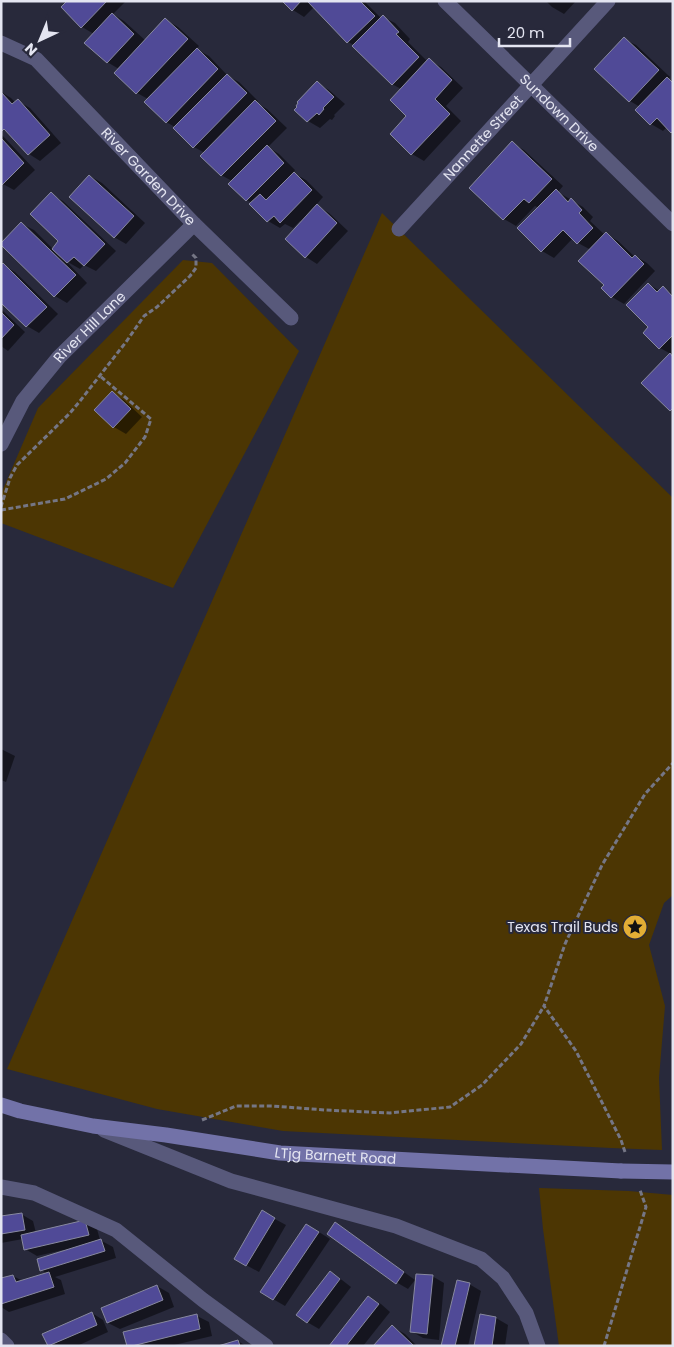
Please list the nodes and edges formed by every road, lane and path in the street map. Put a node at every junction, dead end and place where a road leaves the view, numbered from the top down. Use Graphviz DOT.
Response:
graph roads {
  1 [pos="445,1"];
  2 [pos="608,1"];
  3 [pos="1,43"];
  4 [pos="530,85"];
  5 [pos="194,224"];
  6 [pos="673,224"];
  7 [pos="398,230"];
  8 [pos="178,239"];
  9 [pos="291,318"];
  10 [pos="100,376"];
  11 [pos="1,444"];
  12 [pos="1,509"];
  13 [pos="673,763"];
  14 [pos="544,1006"];
  15 [pos="1,1105"];
  16 [pos="201,1120"];
  17 [pos="93,1126"];
  18 [pos="624,1164"];
  19 [pos="673,1172"];
  20 [pos="637,1182"];
  21 [pos="1,1187"];
  22 [pos="1,1340"];
  23 [pos="7,1346"];
  24 [pos="266,1346"];
  25 [pos="538,1346"];
  26 [pos="604,1346"];
  1 -- 4 [label="street, Sundown Drive"];
  2 -- 4 [label="street, Nannette Street"];
  3 -- 5 [label="street, River Garden Drive"];
  4 -- 6 [label="street, Sundown Drive"];
  4 -- 7 [label="street, Nannette Street"];
  5 -- 8 [label="street, River Hill Lane"];
  5 -- 9 [label="street, River Garden Drive"];
  8 -- 10 [label="path"];
  8 -- 11 [label="street, River Hill Lane"];
  10 -- 12 [label="path"];
  10 -- 12 [label="path"];
  13 -- 14 [label="path"];
  14 -- 16 [label="path"];
  14 -- 18 [label="path"];
  15 -- 17 [label="street, LTjg Barnett Road"];
  17 -- 18 [label="street, LTjg Barnett Road"];
  17 -- 25 [label="street"];
  18 -- 19 [label="street, LTjg Barnett Road, bridge"];
  20 -- 26 [label="path"];
  21 -- 24 [label="street"];
  22 -- 23 [label="street"];
}
